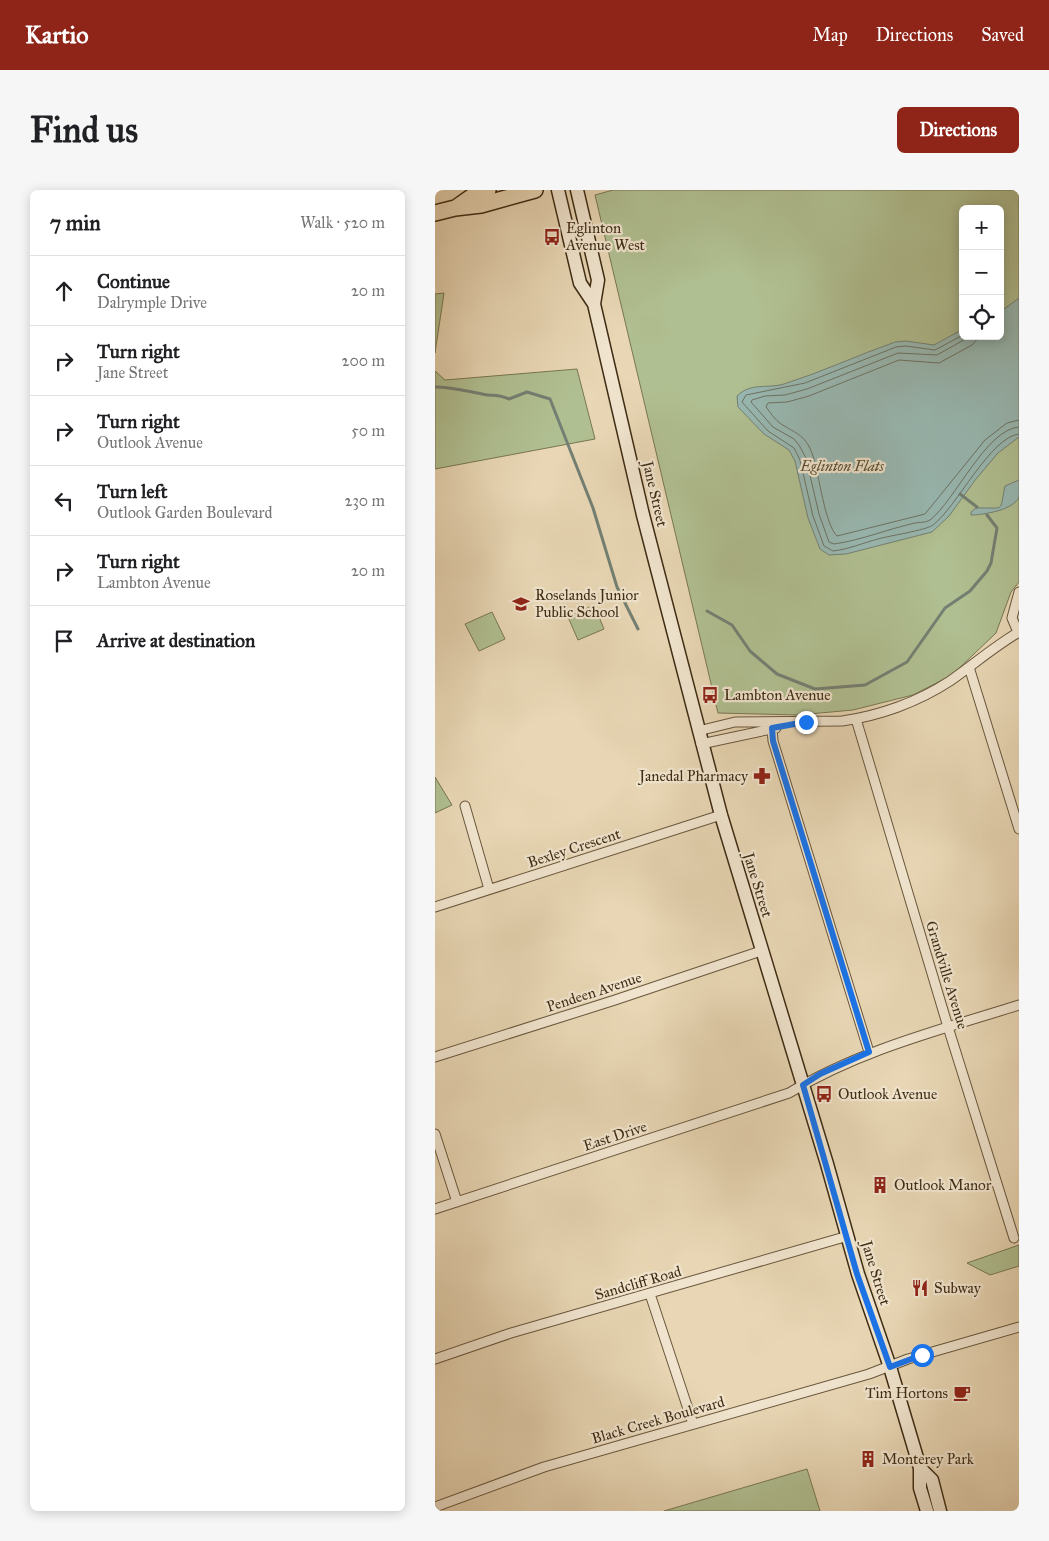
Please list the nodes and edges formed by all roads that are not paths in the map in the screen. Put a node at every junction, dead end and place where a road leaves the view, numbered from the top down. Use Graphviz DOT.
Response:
graph roads {
  1 [pos="488,190"];
  2 [pos="535,190"];
  3 [pos="558,190"];
  4 [pos="577,190"];
  5 [pos="455,208"];
  6 [pos="435,213"];
  7 [pos="594,304"];
  8 [pos="1019,592"];
  9 [pos="1018,632"];
  10 [pos="969,667"];
  11 [pos="856,719"];
  12 [pos="806,722"];
  13 [pos="772,728"];
  14 [pos="699,738"];
  15 [pos="465,806"];
  16 [pos="721,815"];
  17 [pos="1019,829"];
  18 [pos="489,889"];
  19 [pos="435,907"];
  20 [pos="761,951"];
  21 [pos="1019,1005"];
  22 [pos="948,1027"];
  23 [pos="869,1052"];
  24 [pos="435,1057"];
  25 [pos="803,1085"];
  26 [pos="435,1134"];
  27 [pos="457,1202"];
  28 [pos="435,1209"];
  29 [pos="848,1236"];
  30 [pos="1014,1238"];
  31 [pos="650,1294"];
  32 [pos="1019,1326"];
  33 [pos="435,1358"];
  34 [pos="890,1367"];
  35 [pos="693,1424"];
  36 [pos="920,1468"];
  37 [pos="435,1506"];
  38 [pos="927,1511"];
  39 [pos="940,1511"];
  1 -- 5 [label="main road"];
  2 -- 5 [label="main road"];
  3 -- 7 [label="main road, Jane Street"];
  4 -- 7 [label="main road, Jane Street"];
  5 -- 6 [label="main road"];
  7 -- 14 [label="main road, Jane Street"];
  8 -- 9 [label="street"];
  9 -- 10 [label="street"];
  10 -- 11 [label="street"];
  10 -- 17 [label="street"];
  11 -- 12 [label="street"];
  11 -- 22 [label="street, Grandville Avenue"];
  12 -- 13 [label="street"];
  12 -- 14 [label="street"];
  13 -- 14 [label="street"];
  13 -- 23 [label="street"];
  14 -- 16 [label="main road, Jane Street"];
  15 -- 18 [label="street"];
  16 -- 18 [label="street, Bexley Crescent"];
  16 -- 20 [label="main road, Jane Street"];
  18 -- 19 [label="street, Bexley Crescent"];
  20 -- 24 [label="street, Pendeen Avenue"];
  20 -- 25 [label="main road, Jane Street"];
  21 -- 22 [label="street"];
  22 -- 23 [label="street"];
  22 -- 30 [label="street, Grandville Avenue"];
  23 -- 25 [label="street"];
  25 -- 27 [label="street, East Drive"];
  25 -- 29 [label="main road, Jane Street"];
  26 -- 27 [label="street"];
  27 -- 28 [label="street, East Drive"];
  29 -- 31 [label="street, Sandcliff Road"];
  29 -- 34 [label="main road, Jane Street"];
  31 -- 33 [label="street, Sandcliff Road"];
  31 -- 35 [label="street"];
  32 -- 34 [label="street, Black Creek Boulevard"];
  34 -- 35 [label="street, Black Creek Boulevard"];
  34 -- 36 [label="main road, Jane Street"];
  35 -- 37 [label="street, Black Creek Boulevard"];
  36 -- 38 [label="main road, Jane Street"];
  36 -- 39 [label="main road, Jane Street"];
}
